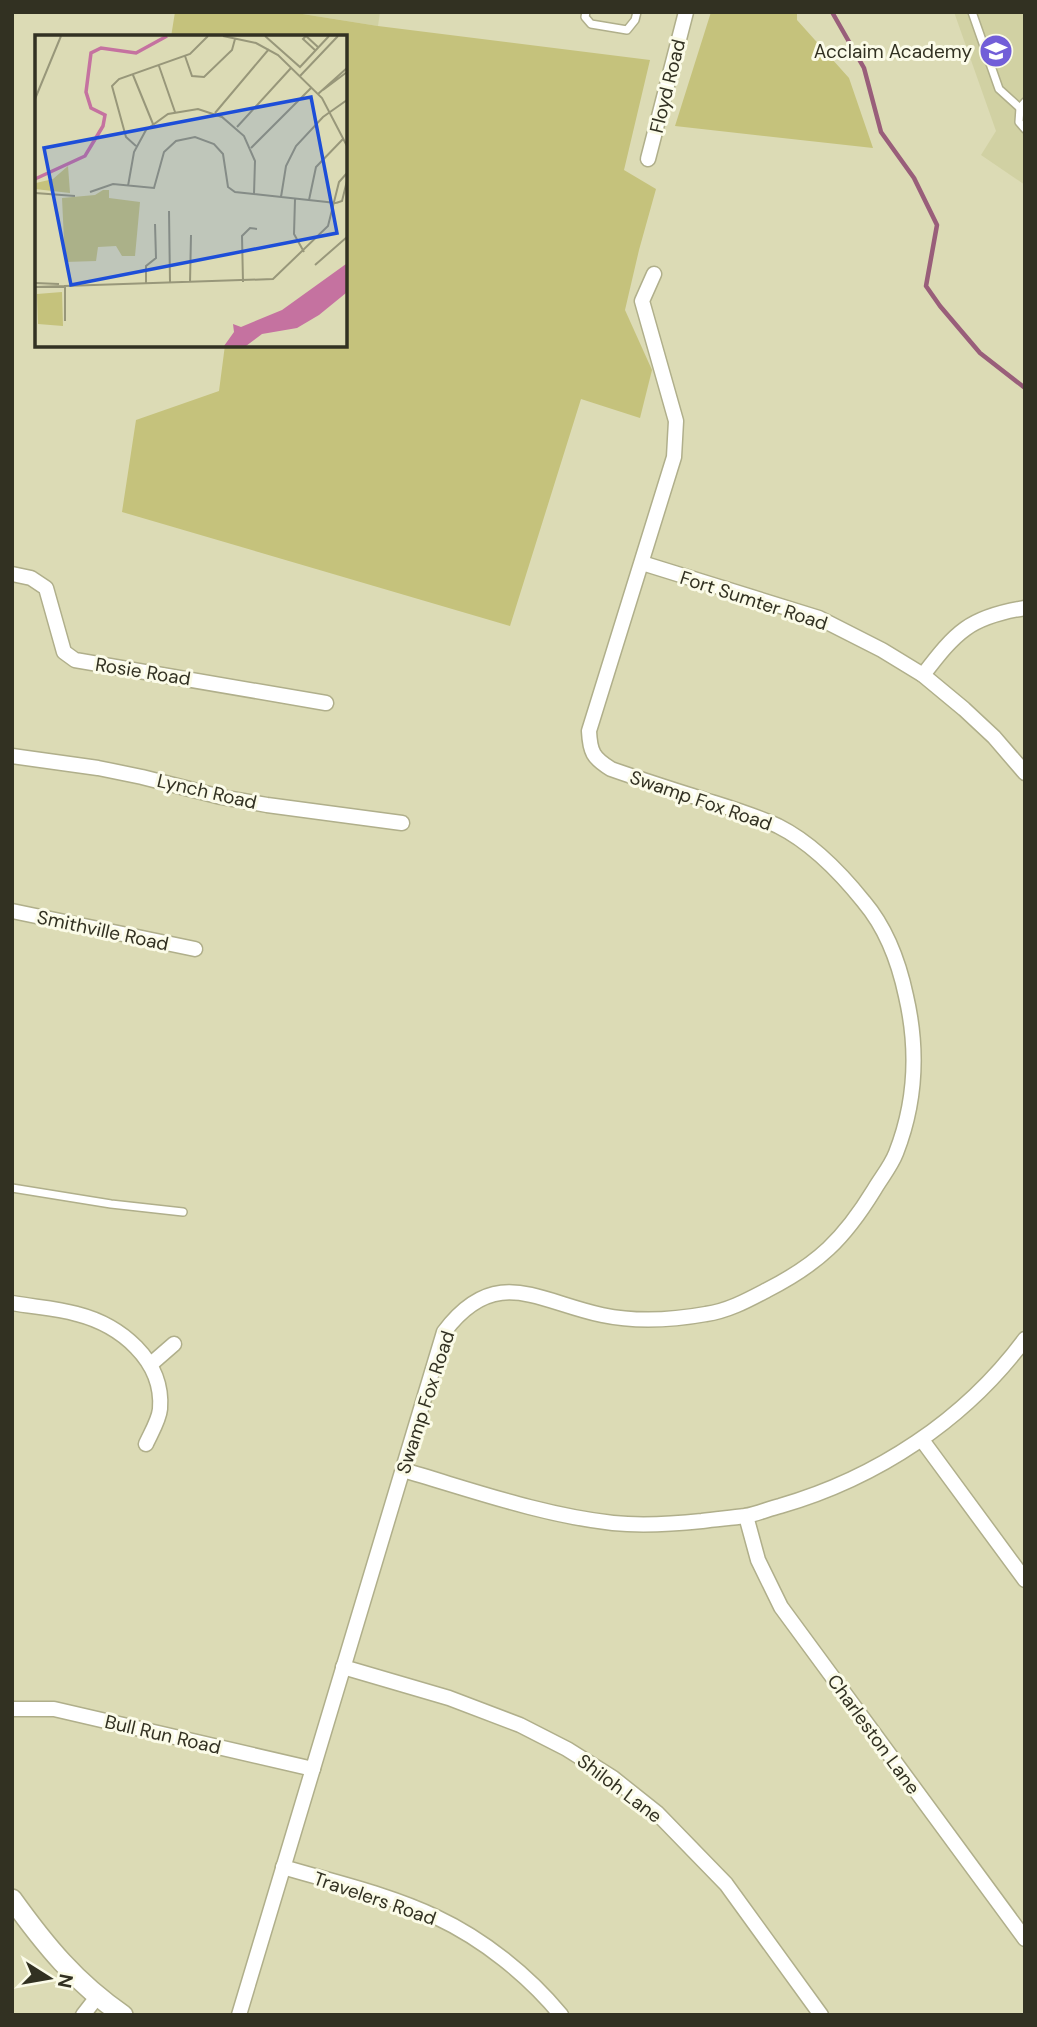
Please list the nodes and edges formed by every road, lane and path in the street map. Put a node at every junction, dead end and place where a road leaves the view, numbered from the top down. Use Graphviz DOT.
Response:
graph roads {
  1 [pos="586,12"];
  2 [pos="637,12"];
  3 [pos="686,12"];
  4 [pos="972,12"];
  5 [pos="1023,105"];
  6 [pos="1025,129"];
  7 [pos="648,159"];
  8 [pos="654,274"];
  9 [pos="642,564"];
  10 [pos="12,574"];
  11 [pos="1025,608"];
  12 [pos="923,675"];
  13 [pos="326,703"];
  14 [pos="12,756"];
  15 [pos="1025,773"];
  16 [pos="402,823"];
  17 [pos="12,911"];
  18 [pos="195,949"];
  19 [pos="12,1188"];
  20 [pos="183,1212"];
  21 [pos="12,1303"];
  22 [pos="1025,1339"];
  23 [pos="174,1344"];
  24 [pos="151,1364"];
  25 [pos="922,1440"];
  26 [pos="146,1444"];
  27 [pos="403,1469"];
  28 [pos="746,1516"];
  29 [pos="1025,1580"];
  30 [pos="343,1667"];
  31 [pos="12,1709"];
  32 [pos="313,1769"];
  33 [pos="283,1867"];
  34 [pos="12,1899"];
  35 [pos="1025,1939"];
  36 [pos="97,1997"];
  37 [pos="83,2015"];
  38 [pos="123,2015"];
  39 [pos="239,2015"];
  40 [pos="561,2015"];
  41 [pos="821,2015"];
  1 -- 2 [label="lane"];
  3 -- 7 [label="street, Floyd Road"];
  4 -- 5 [label="lane"];
  5 -- 6 [label="lane"];
  8 -- 9 [label="street, Swamp Fox Road"];
  9 -- 12 [label="street, Fort Sumter Road"];
  9 -- 27 [label="street, Swamp Fox Road"];
  10 -- 13 [label="street, Rosie Road"];
  11 -- 12 [label="street"];
  12 -- 15 [label="street, Fort Sumter Road"];
  14 -- 16 [label="street, Lynch Road"];
  17 -- 18 [label="street, Smithville Road"];
  19 -- 20 [label="lane"];
  21 -- 24 [label="street"];
  22 -- 25 [label="street"];
  23 -- 24 [label="street"];
  24 -- 26 [label="street"];
  25 -- 28 [label="street"];
  25 -- 29 [label="street"];
  27 -- 28 [label="street"];
  27 -- 30 [label="street, Swamp Fox Road"];
  28 -- 35 [label="street, Charleston Lane"];
  30 -- 32 [label="street, Swamp Fox Road"];
  30 -- 41 [label="street, Shiloh Lane"];
  31 -- 32 [label="street, Bull Run Road"];
  32 -- 33 [label="street, Swamp Fox Road"];
  33 -- 39 [label="street, Swamp Fox Road"];
  33 -- 40 [label="street, Travelers Road"];
  34 -- 36 [label="street"];
  36 -- 37 [label="street"];
  36 -- 38 [label="street"];
}
